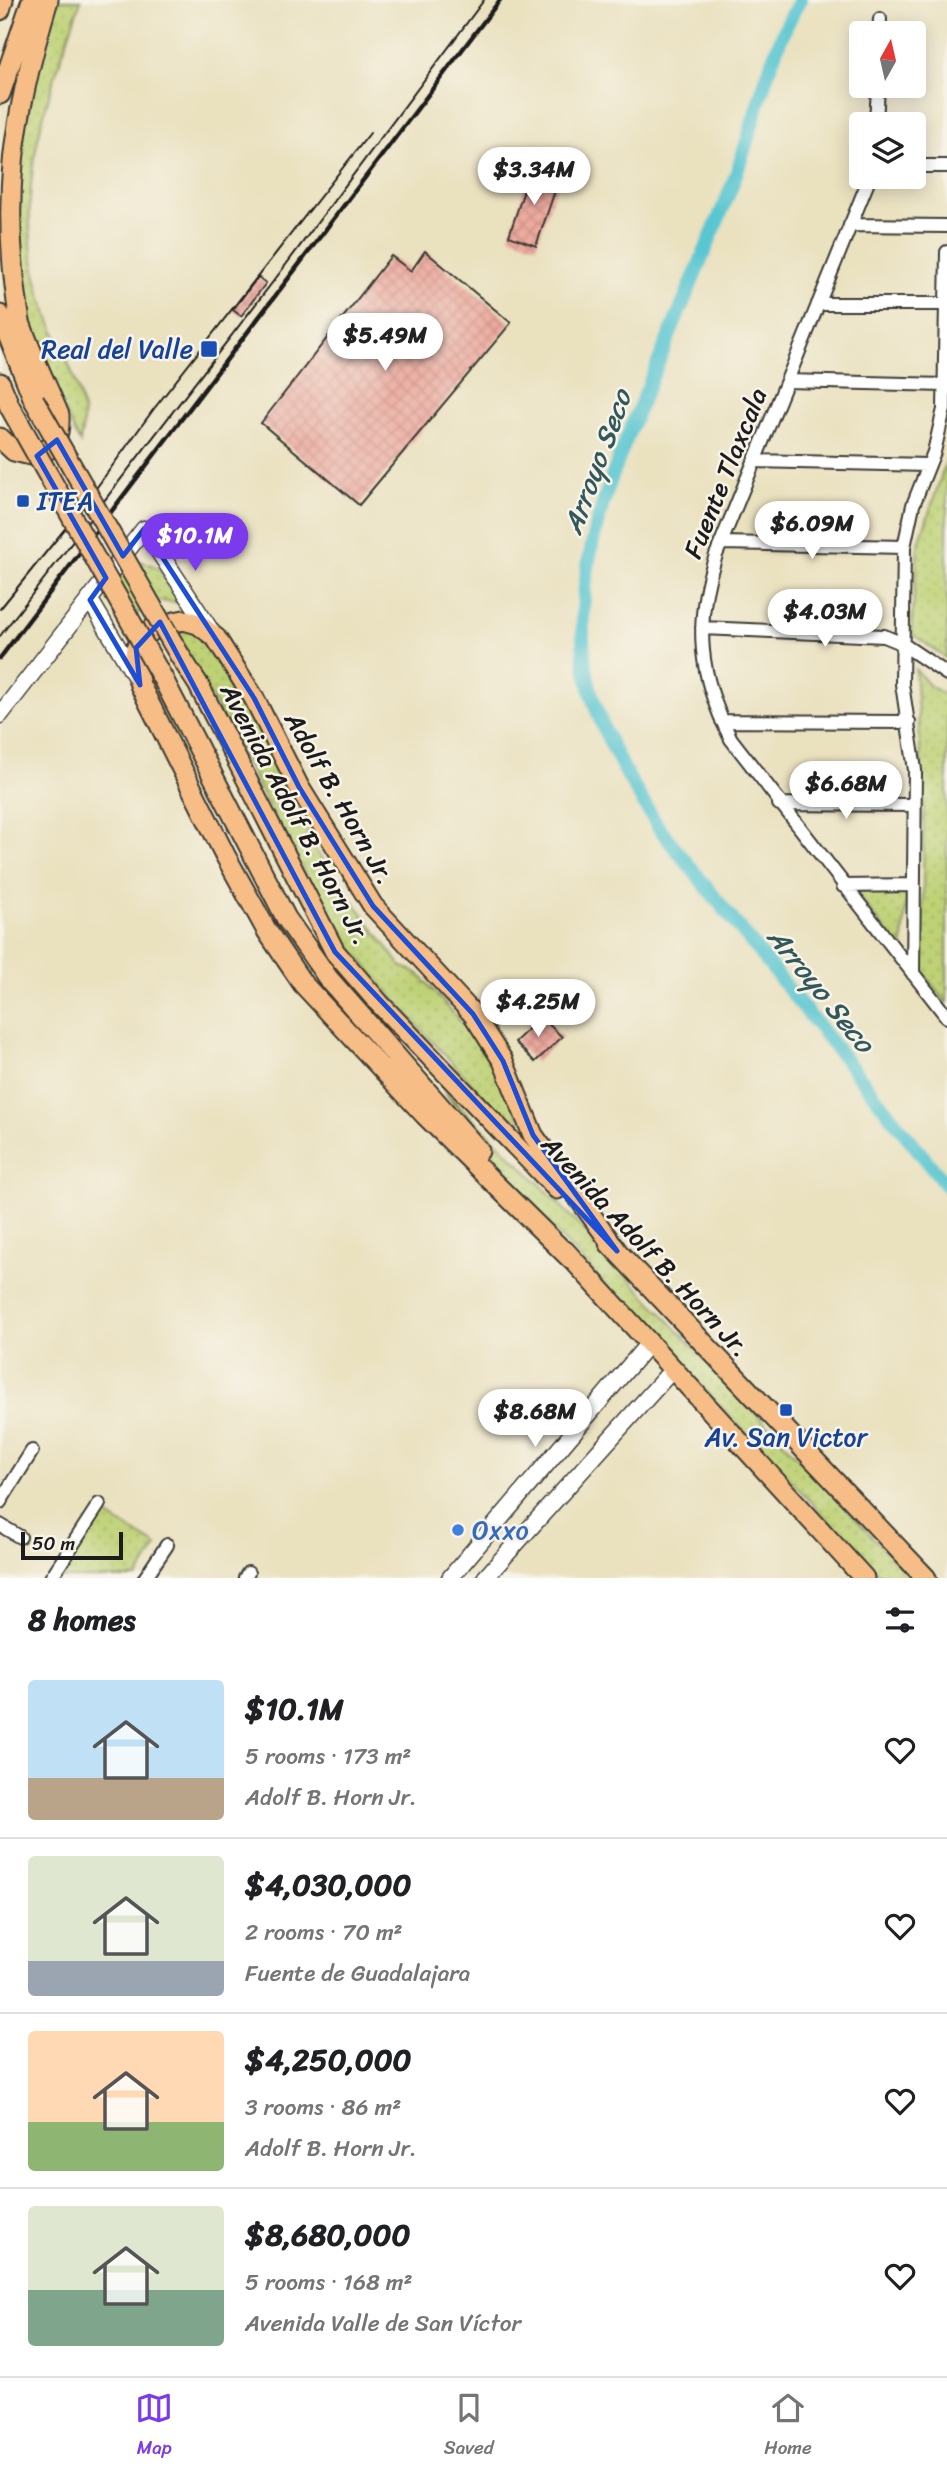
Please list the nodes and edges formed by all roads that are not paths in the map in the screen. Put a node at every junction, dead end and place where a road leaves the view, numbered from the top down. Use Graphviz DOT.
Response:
graph roads {
  1 [pos="3,0"];
  2 [pos="33,0"];
  3 [pos="48,0"];
  4 [pos="0,10"];
  5 [pos="0,94"];
  6 [pos="926,166"];
  7 [pos="947,166"];
  8 [pos="865,189"];
  9 [pos="850,225"];
  10 [pos="947,226"];
  11 [pos="947,252"];
  12 [pos="818,304"];
  13 [pos="946,304"];
  14 [pos="0,315"];
  15 [pos="787,381"];
  16 [pos="0,383"];
  17 [pos="945,385"];
  18 [pos="0,438"];
  19 [pos="754,461"];
  20 [pos="928,465"];
  21 [pos="720,543"];
  22 [pos="904,547"];
  23 [pos="90,600"];
  24 [pos="702,628"];
  25 [pos="216,638"];
  26 [pos="901,643"];
  27 [pos="947,674"];
  28 [pos="140,685"];
  29 [pos="0,715"];
  30 [pos="722,721"];
  31 [pos="909,722"];
  32 [pos="779,804"];
  33 [pos="914,805"];
  34 [pos="913,885"];
  35 [pos="843,886"];
  36 [pos="913,974"];
  37 [pos="947,1017"];
  38 [pos="617,1251"];
  39 [pos="572,1260"];
  40 [pos="649,1343"];
  41 [pos="673,1369"];
  42 [pos="32,1451"];
  43 [pos="533,1479"];
  44 [pos="555,1499"];
  45 [pos="0,1502"];
  46 [pos="99,1504"];
  47 [pos="0,1525"];
  48 [pos="485,1536"];
  49 [pos="20,1538"];
  50 [pos="167,1545"];
  51 [pos="504,1556"];
  52 [pos="51,1578"];
  53 [pos="145,1578"];
  54 [pos="450,1578"];
  55 [pos="485,1578"];
  56 [pos="864,1578"];
  57 [pos="926,1578"];
  1 -- 4 [label="main road"];
  2 -- 5 [label="main road"];
  3 -- 18 [label="main road"];
  6 -- 7 [label="street"];
  8 -- 9 [label="street, Fuente Tlaxcala"];
  9 -- 10 [label="street"];
  9 -- 12 [label="street, Fuente Tlaxcala"];
  11 -- 13 [label="street"];
  12 -- 13 [label="street"];
  12 -- 15 [label="street, Fuente Tlaxcala"];
  13 -- 17 [label="street"];
  14 -- 38 [label="main road, Avenida Adolf B. Horn Jr., bridge"];
  15 -- 17 [label="street"];
  15 -- 19 [label="street, Fuente Tlaxcala"];
  16 -- 39 [label="main road, Avenida Adolf B. Horn Jr., bridge"];
  17 -- 20 [label="street"];
  19 -- 20 [label="street"];
  19 -- 21 [label="street, Fuente Tlaxcala"];
  20 -- 22 [label="street"];
  21 -- 22 [label="street"];
  21 -- 24 [label="street, Fuente Tlaxcala"];
  22 -- 26 [label="street"];
  23 -- 25 [label="street, Adolf B. Horn Jr."];
  23 -- 28 [label="street, Adolf B. Horn Jr."];
  23 -- 29 [label="street"];
  24 -- 26 [label="street"];
  24 -- 30 [label="street, Fuente Tlaxcala"];
  25 -- 28 [label="main road, Adolf B. Horn Jr."];
  25 -- 38 [label="main road, Adolf B. Horn Jr."];
  26 -- 27 [label="street"];
  26 -- 31 [label="street"];
  28 -- 39 [label="main road, Adolf B. Horn Jr."];
  30 -- 31 [label="street"];
  30 -- 32 [label="street, Fuente Tlaxcala"];
  31 -- 33 [label="street"];
  32 -- 33 [label="street"];
  32 -- 35 [label="street, Fuente Tlaxcala"];
  33 -- 34 [label="street"];
  34 -- 35 [label="street"];
  34 -- 36 [label="street"];
  35 -- 36 [label="street, Fuente Tlaxcala"];
  36 -- 37 [label="street, Fuente Tlaxcala"];
  38 -- 57 [label="main road, Avenida Adolf B. Horn Jr."];
  39 -- 40 [label="main road, Avenida Adolf B. Horn Jr."];
  40 -- 41 [label="main road, Avenida Adolf B. Horn Jr."];
  40 -- 43 [label="street"];
  41 -- 44 [label="street"];
  41 -- 56 [label="main road, Avenida Adolf B. Horn Jr."];
  42 -- 45 [label="street"];
  43 -- 44 [label="street"];
  43 -- 48 [label="street"];
  44 -- 51 [label="street"];
  46 -- 52 [label="street"];
  47 -- 49 [label="street"];
  48 -- 51 [label="street"];
  48 -- 54 [label="street"];
  50 -- 53 [label="street"];
  51 -- 55 [label="street"];
}
